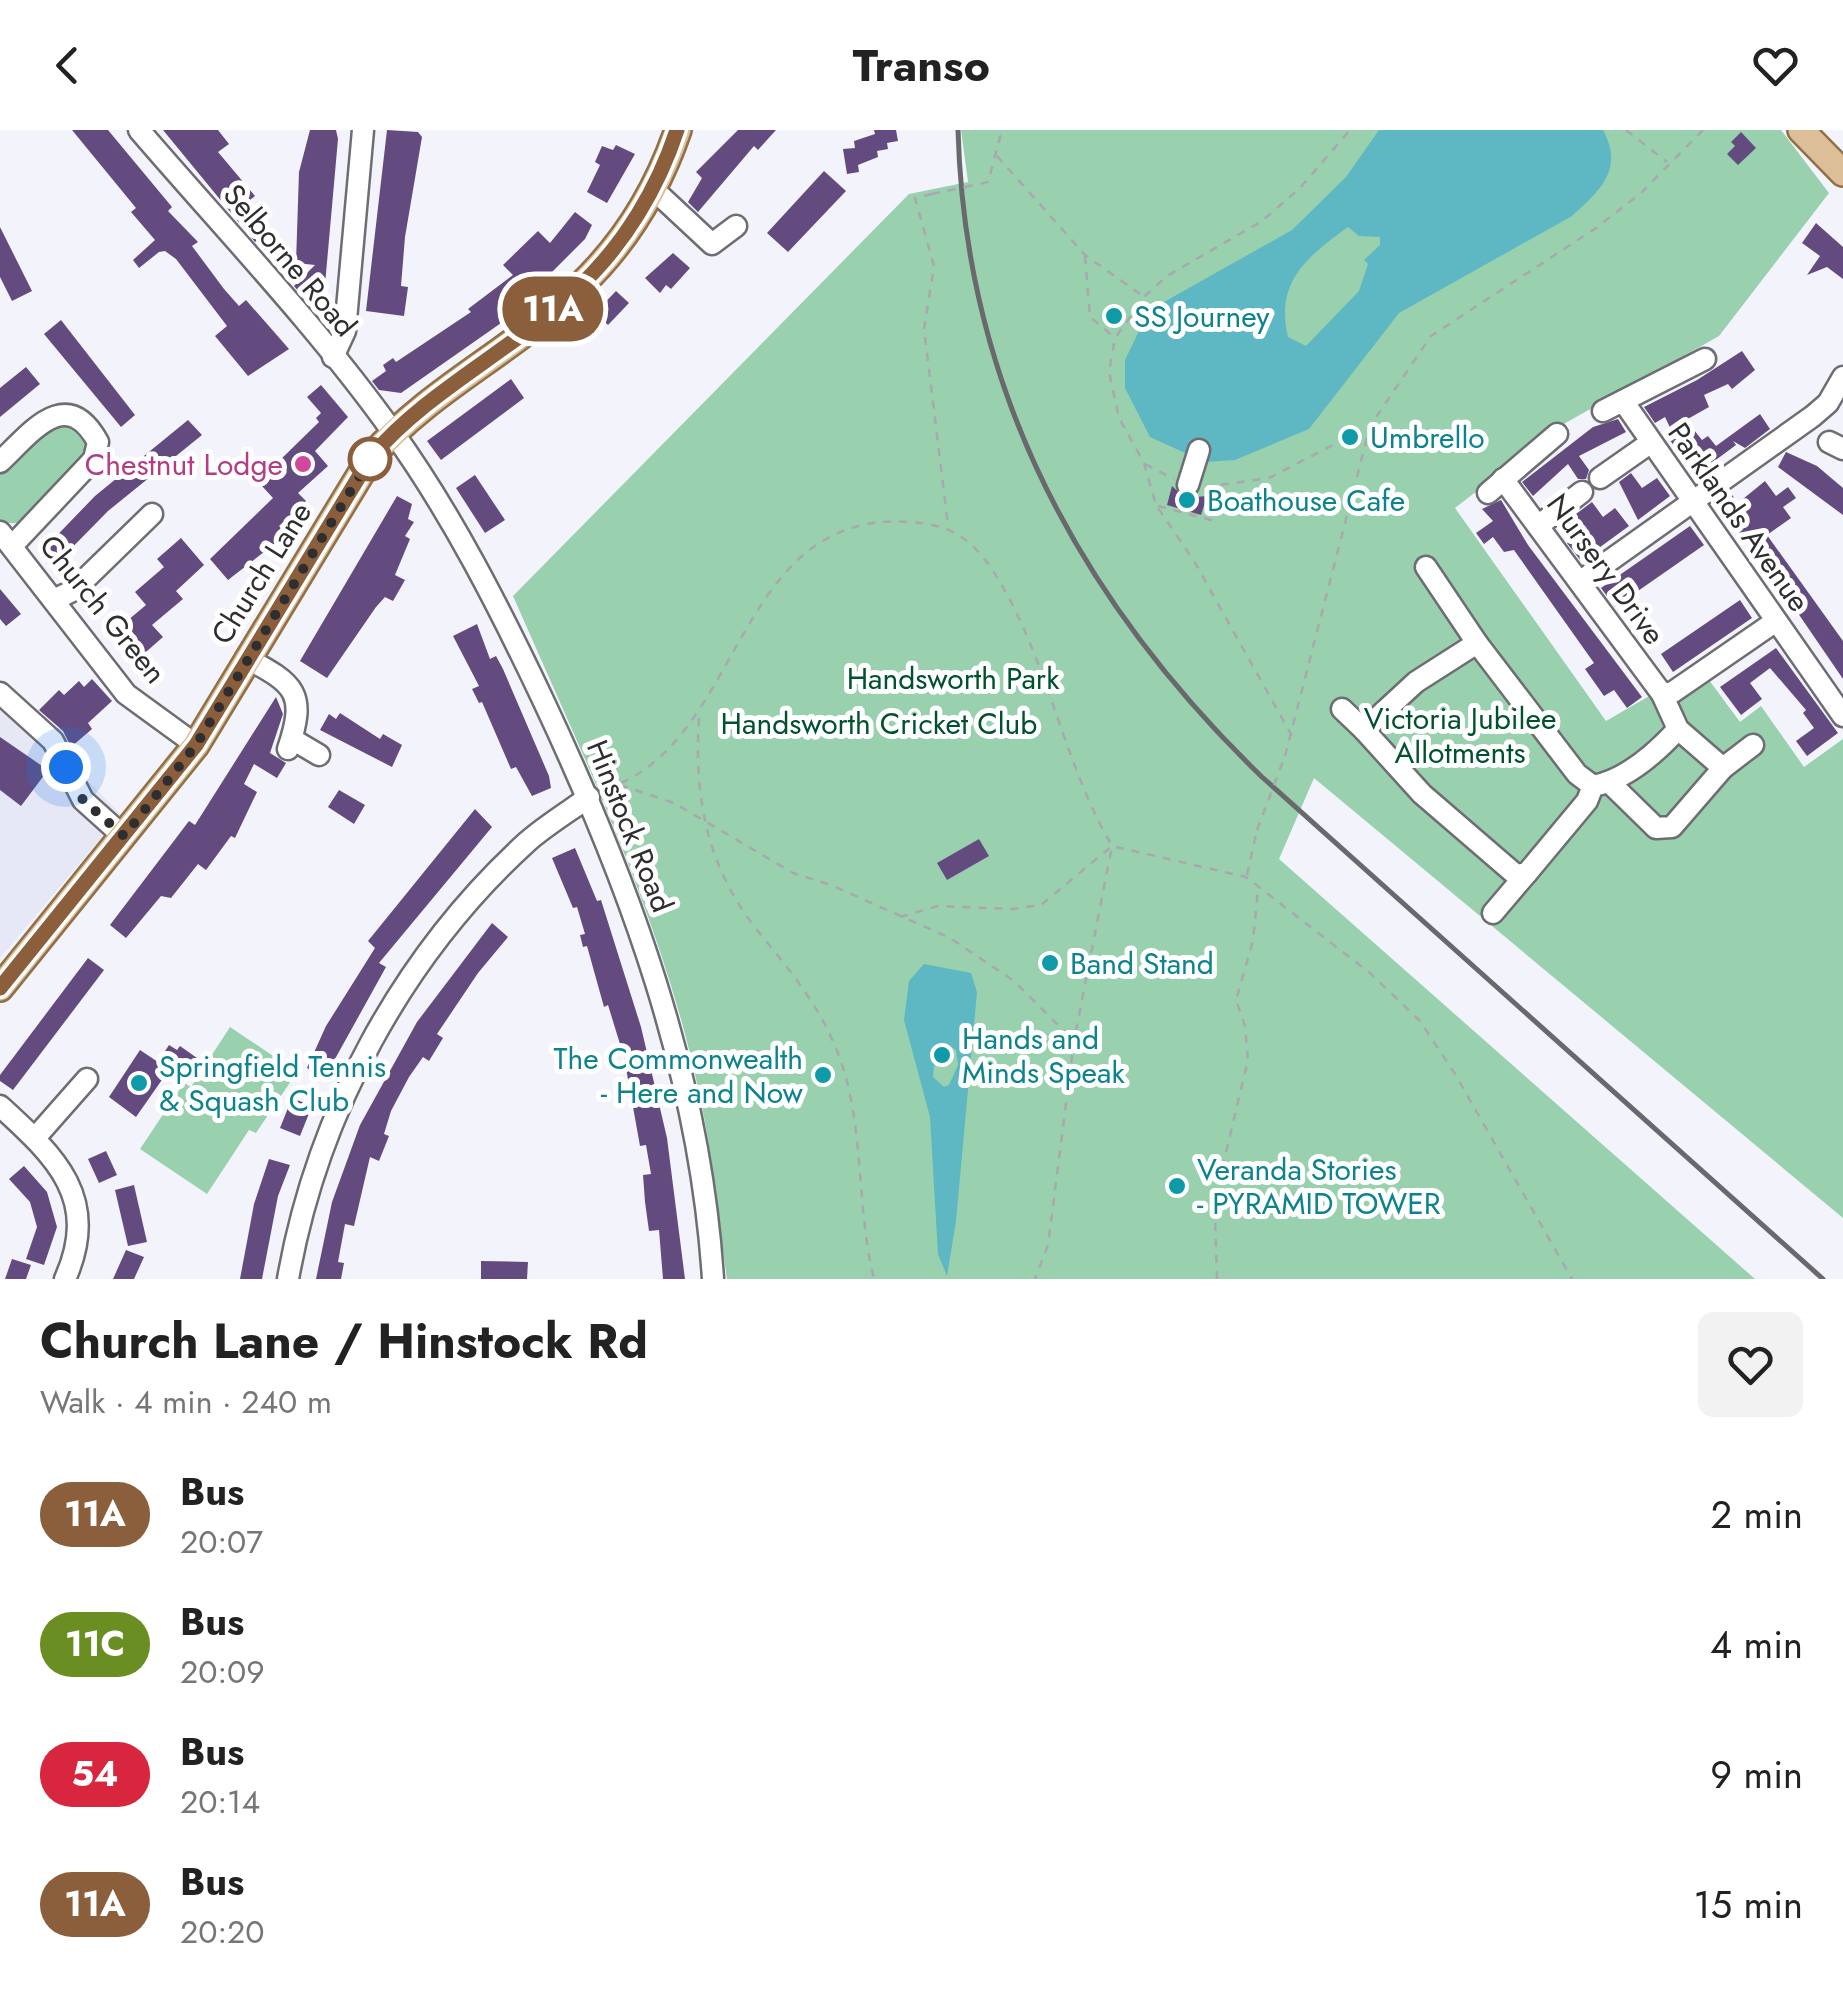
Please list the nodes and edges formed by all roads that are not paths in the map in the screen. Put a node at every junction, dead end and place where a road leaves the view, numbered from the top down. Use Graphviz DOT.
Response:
graph roads {
  1 [pos="139,130"];
  2 [pos="364,130"];
  3 [pos="678,130"];
  4 [pos="1802,130"];
  5 [pos="1815,130"];
  6 [pos="1840,164"];
  7 [pos="652,189"];
  8 [pos="736,226"];
  9 [pos="333,356"];
  10 [pos="1705,358"];
  11 [pos="1843,377"];
  12 [pos="1622,401"];
  13 [pos="1603,411"];
  14 [pos="393,432"];
  15 [pos="1557,434"];
  16 [pos="1650,443"];
  17 [pos="1199,450"];
  18 [pos="0,462"];
  19 [pos="1600,478"];
  20 [pos="1188,484"];
  21 [pos="1582,492"];
  22 [pos="1693,504"];
  23 [pos="152,514"];
  24 [pos="1538,526"];
  25 [pos="6,539"];
  26 [pos="1426,567"];
  27 [pos="1580,581"];
  28 [pos="54,600"];
  29 [pos="1776,621"];
  30 [pos="1477,643"];
  31 [pos="246,658"];
  32 [pos="0,694"];
  33 [pos="1662,694"];
  34 [pos="1342,709"];
  35 [pos="1843,716"];
  36 [pos="1678,729"];
  37 [pos="1364,730"];
  38 [pos="196,745"];
  39 [pos="1753,746"];
  40 [pos="318,755"];
  41 [pos="1723,768"];
  42 [pos="1601,784"];
  43 [pos="588,797"];
  44 [pos="124,836"];
  45 [pos="1527,873"];
  46 [pos="1493,913"];
  47 [pos="0,988"];
  48 [pos="87,1079"];
  49 [pos="0,1106"];
  50 [pos="35,1138"];
  51 [pos="65,1279"];
  52 [pos="288,1279"];
  53 [pos="713,1279"];
  1 -- 9 [label="street, Selborne Road"];
  2 -- 9 [label="street"];
  3 -- 7 [label="main road, Church Lane"];
  4 -- 6 [label="main road"];
  5 -- 6 [label="main road"];
  7 -- 8 [label="street"];
  7 -- 14 [label="main road, Church Lane"];
  9 -- 14 [label="street, Selborne Road"];
  10 -- 12 [label="street, Parklands Avenue"];
  11 -- 22 [label="street"];
  12 -- 13 [label="street, Parklands Avenue"];
  12 -- 16 [label="street, Parklands Avenue"];
  14 -- 31 [label="main road, Church Lane"];
  14 -- 43 [label="street, Hinstock Road"];
  15 -- 24 [label="street, Nursery Drive"];
  16 -- 19 [label="street"];
  16 -- 22 [label="street, Parklands Avenue"];
  17 -- 20 [label="street"];
  18 -- 25 [label="street, Church Green"];
  21 -- 24 [label="street"];
  22 -- 27 [label="street"];
  22 -- 29 [label="street, Parklands Avenue"];
  23 -- 28 [label="street"];
  24 -- 27 [label="street, Nursery Drive"];
  25 -- 28 [label="street, Church Green"];
  26 -- 30 [label="street"];
  27 -- 33 [label="street, Nursery Drive"];
  28 -- 38 [label="street, Church Green"];
  29 -- 33 [label="street"];
  29 -- 35 [label="street, Parklands Avenue"];
  30 -- 37 [label="street"];
  30 -- 42 [label="street"];
  31 -- 38 [label="main road, Church Lane"];
  31 -- 40 [label="street"];
  32 -- 44 [label="street"];
  33 -- 36 [label="street, Nursery Drive"];
  34 -- 37 [label="street"];
  36 -- 41 [label="street"];
  36 -- 42 [label="street"];
  37 -- 45 [label="street"];
  38 -- 44 [label="main road, Church Lane"];
  39 -- 41 [label="street"];
  41 -- 42 [label="street"];
  42 -- 45 [label="street"];
  43 -- 52 [label="street"];
  43 -- 53 [label="street, Hinstock Road"];
  44 -- 47 [label="main road, Church Lane"];
  45 -- 46 [label="street"];
  48 -- 50 [label="street"];
  49 -- 50 [label="street"];
  50 -- 51 [label="street"];
}
